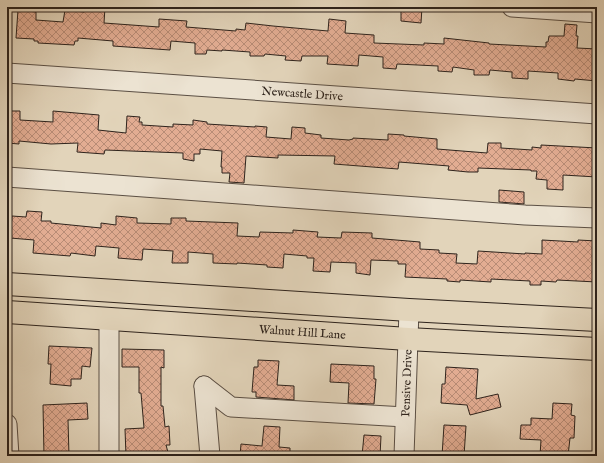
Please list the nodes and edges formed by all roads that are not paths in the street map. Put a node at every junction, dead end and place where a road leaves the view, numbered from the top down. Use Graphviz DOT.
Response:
graph roads {
  1 [pos="512,7"];
  2 [pos="597,13"];
  3 [pos="7,73"];
  4 [pos="597,114"];
  5 [pos="7,177"];
  6 [pos="597,218"];
  7 [pos="7,284"];
  8 [pos="409,310"];
  9 [pos="7,312"];
  10 [pos="109,319"];
  11 [pos="597,320"];
  12 [pos="408,340"];
  13 [pos="597,349"];
  14 [pos="405,417"];
  15 [pos="7,424"];
  16 [pos="9,456"];
  17 [pos="109,456"];
  18 [pos="210,456"];
  19 [pos="404,456"];
  1 -- 2 [label="street"];
  3 -- 4 [label="street, Newcastle Drive"];
  5 -- 6 [label="street"];
  7 -- 8 [label="main road"];
  8 -- 11 [label="main road"];
  8 -- 12 [label="street, Pensive Drive"];
  9 -- 10 [label="main road, Walnut Hill Lane"];
  10 -- 12 [label="main road, Walnut Hill Lane"];
  10 -- 17 [label="street"];
  12 -- 13 [label="main road, Walnut Hill Lane"];
  12 -- 14 [label="street, Pensive Drive"];
  14 -- 18 [label="street"];
  14 -- 19 [label="street, Pensive Drive"];
  15 -- 16 [label="street"];
}
